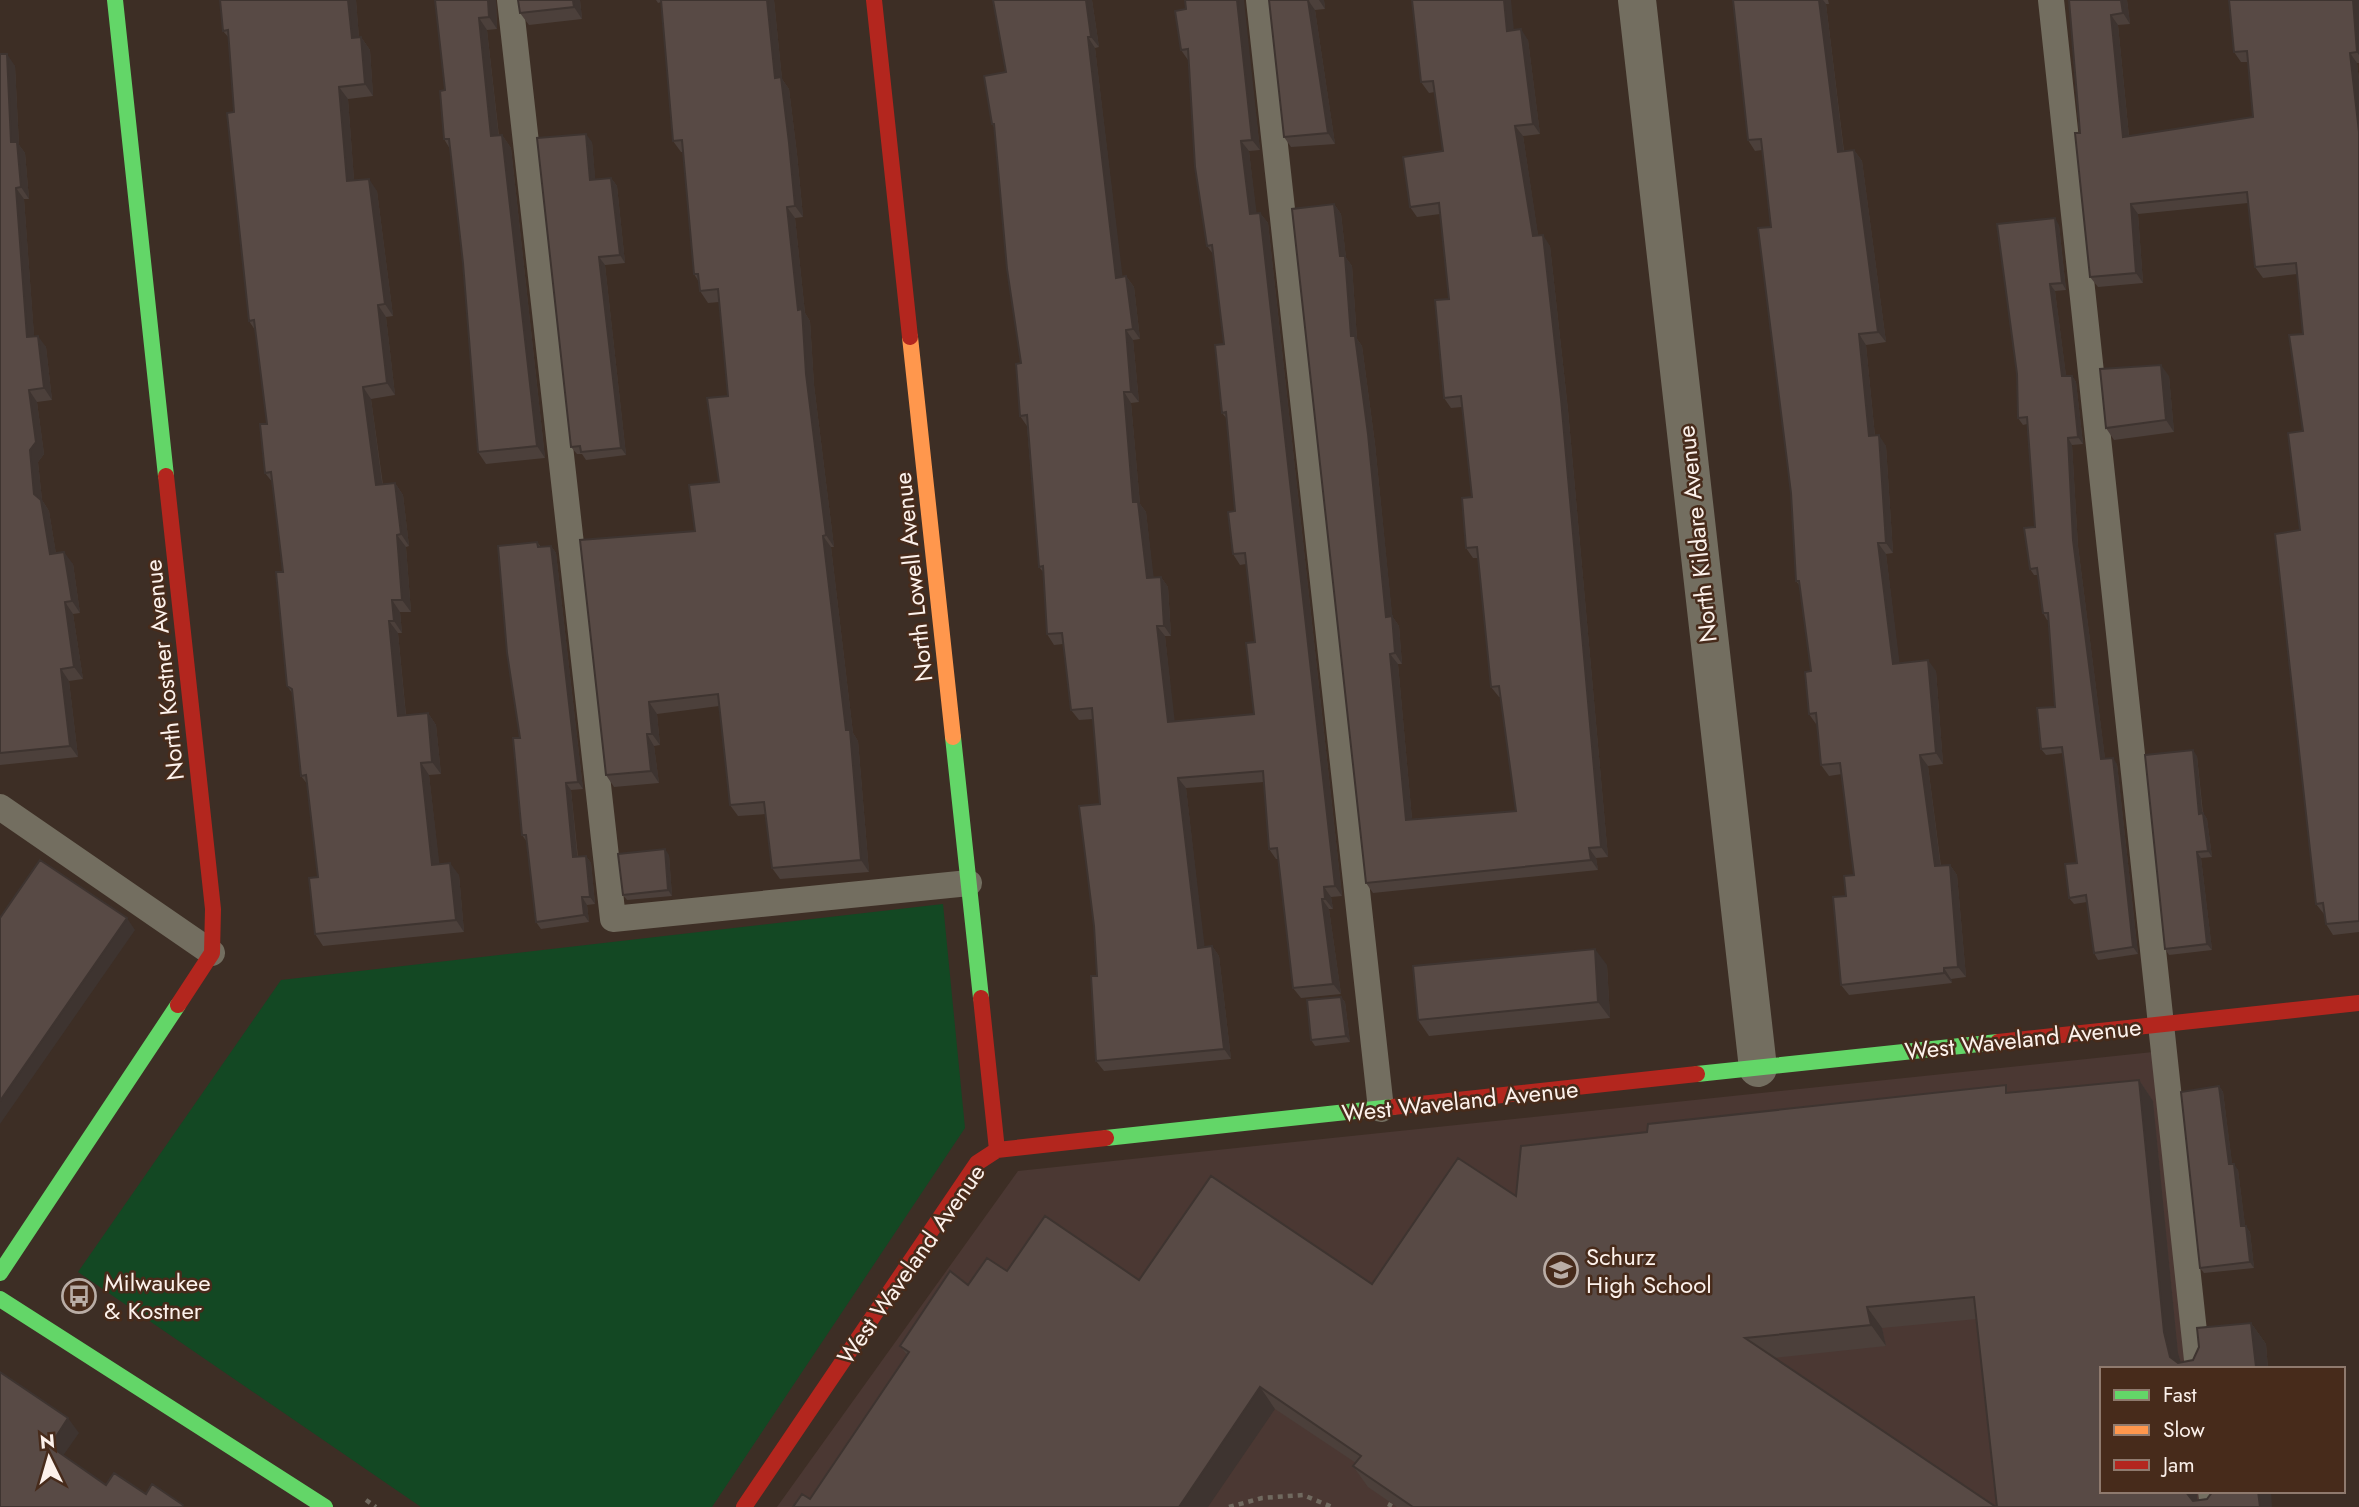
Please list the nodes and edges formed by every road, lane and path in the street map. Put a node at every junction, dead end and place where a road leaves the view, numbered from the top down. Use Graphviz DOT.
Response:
graph roads {
  1 [pos="115,0"];
  2 [pos="510,0"];
  3 [pos="874,0"];
  4 [pos="1259,0"];
  5 [pos="1637,0"];
  6 [pos="2051,0"];
  7 [pos="0,807"];
  8 [pos="969,883"];
  9 [pos="212,953"];
  10 [pos="2359,1003"];
  11 [pos="2160,1024"];
  12 [pos="1758,1068"];
  13 [pos="1381,1109"];
  14 [pos="998,1150"];
  15 [pos="0,1273"];
  16 [pos="0,1299"];
  17 [pos="2198,1367"];
  18 [pos="284,1495"];
  19 [pos="325,1507"];
  20 [pos="744,1507"];
  21 [pos="1229,1507"];
  22 [pos="1332,1507"];
  1 -- 9 [label="street, North Kostner Avenue"];
  2 -- 8 [label="lane"];
  3 -- 8 [label="street, North Lowell Avenue"];
  4 -- 13 [label="lane"];
  5 -- 12 [label="street, North Kildare Avenue"];
  6 -- 11 [label="lane"];
  7 -- 9 [label="lane"];
  8 -- 14 [label="street, North Lowell Avenue"];
  9 -- 15 [label="street"];
  10 -- 11 [label="street, West Waveland Avenue"];
  11 -- 12 [label="street, West Waveland Avenue"];
  11 -- 17 [label="lane"];
  12 -- 13 [label="street, West Waveland Avenue"];
  13 -- 14 [label="street, West Waveland Avenue"];
  14 -- 20 [label="street, West Waveland Avenue"];
  16 -- 18 [label="street"];
  18 -- 19 [label="street"];
  21 -- 22 [label="path"];
}
